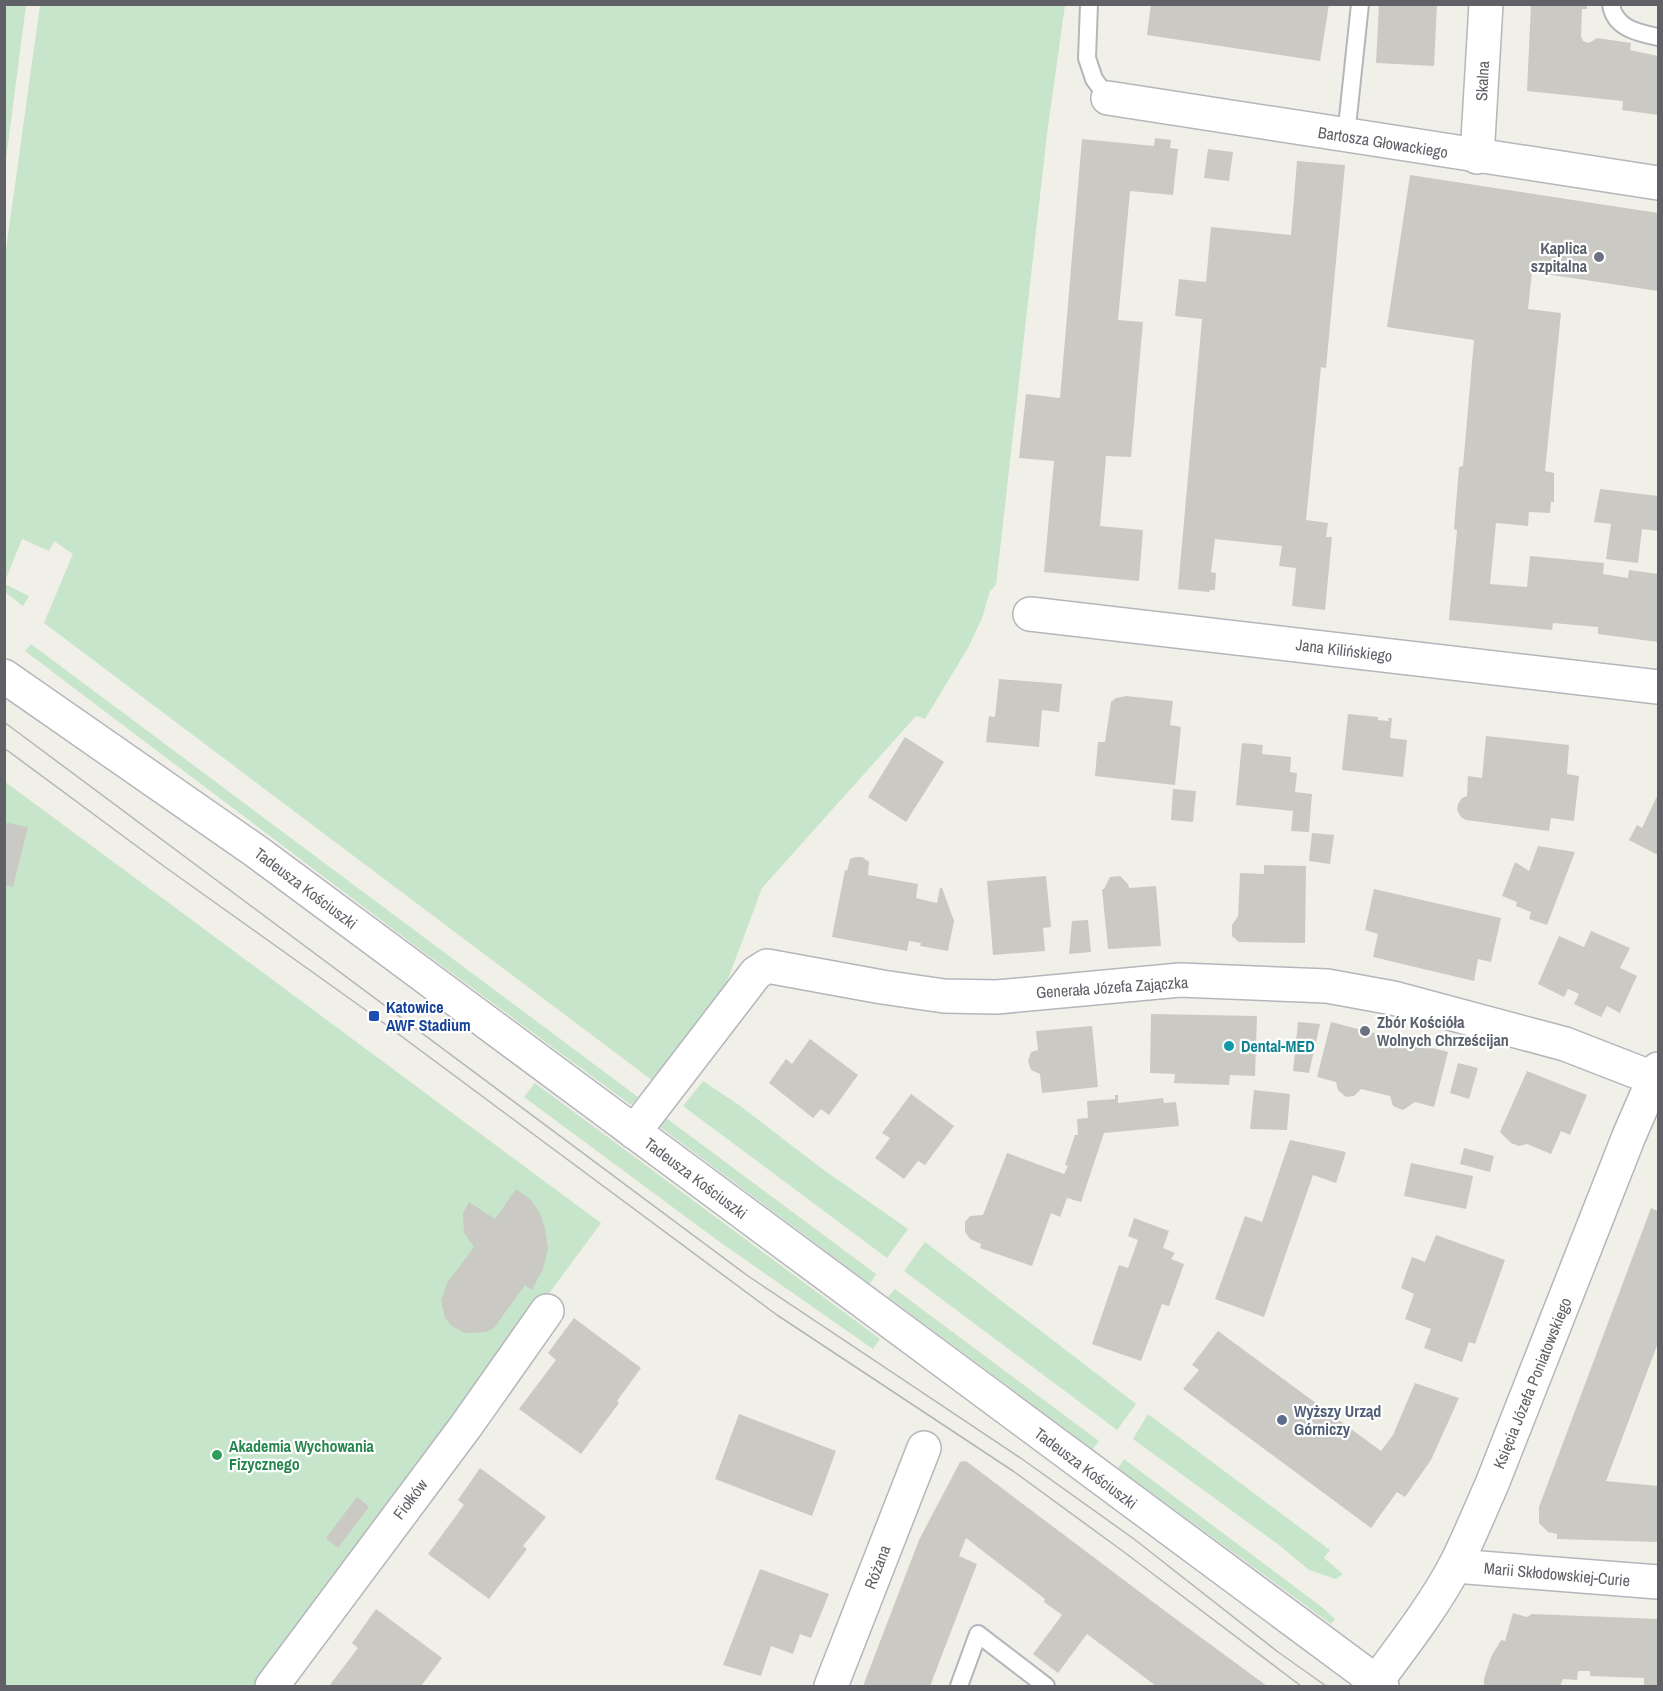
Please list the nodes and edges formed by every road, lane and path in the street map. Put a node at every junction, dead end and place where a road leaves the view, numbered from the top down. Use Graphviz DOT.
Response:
graph roads {
  1 [pos="1089,4"];
  2 [pos="1360,4"];
  3 [pos="1486,4"];
  4 [pos="1611,4"];
  5 [pos="1659,37"];
  6 [pos="1108,98"];
  7 [pos="1346,136"];
  8 [pos="1477,157"];
  9 [pos="1659,183"];
  10 [pos="1030,614"];
  11 [pos="6,681"];
  12 [pos="1659,687"];
  13 [pos="1657,1076"];
  14 [pos="634,1132"];
  15 [pos="547,1311"];
  16 [pos="924,1448"];
  17 [pos="1455,1566"];
  18 [pos="1659,1582"];
  19 [pos="1377,1685"];
  20 [pos="272,1686"];
  21 [pos="831,1686"];
  22 [pos="959,1686"];
  23 [pos="1046,1686"];
  1 -- 6 [label="lane"];
  2 -- 7 [label="lane"];
  3 -- 8 [label="street, Skalna"];
  4 -- 5 [label="lane"];
  6 -- 7 [label="street, Bartosza Głowackiego"];
  7 -- 8 [label="street, Bartosza Głowackiego"];
  8 -- 9 [label="street, Bartosza Głowackiego"];
  10 -- 12 [label="street, Jana Kilińskiego"];
  11 -- 14 [label="street, Tadeusza Kościuszki"];
  13 -- 14 [label="street, Generała Józefa Zajączka"];
  13 -- 17 [label="street, Księcia Józefa Poniatowskiego"];
  14 -- 19 [label="street, Tadeusza Kościuszki"];
  15 -- 20 [label="street, Fiołków"];
  16 -- 21 [label="street, Różana"];
  17 -- 18 [label="street, Marii Skłodowskiej-Curie"];
  17 -- 19 [label="street, Księcia Józefa Poniatowskiego"];
  22 -- 23 [label="lane"];
}
